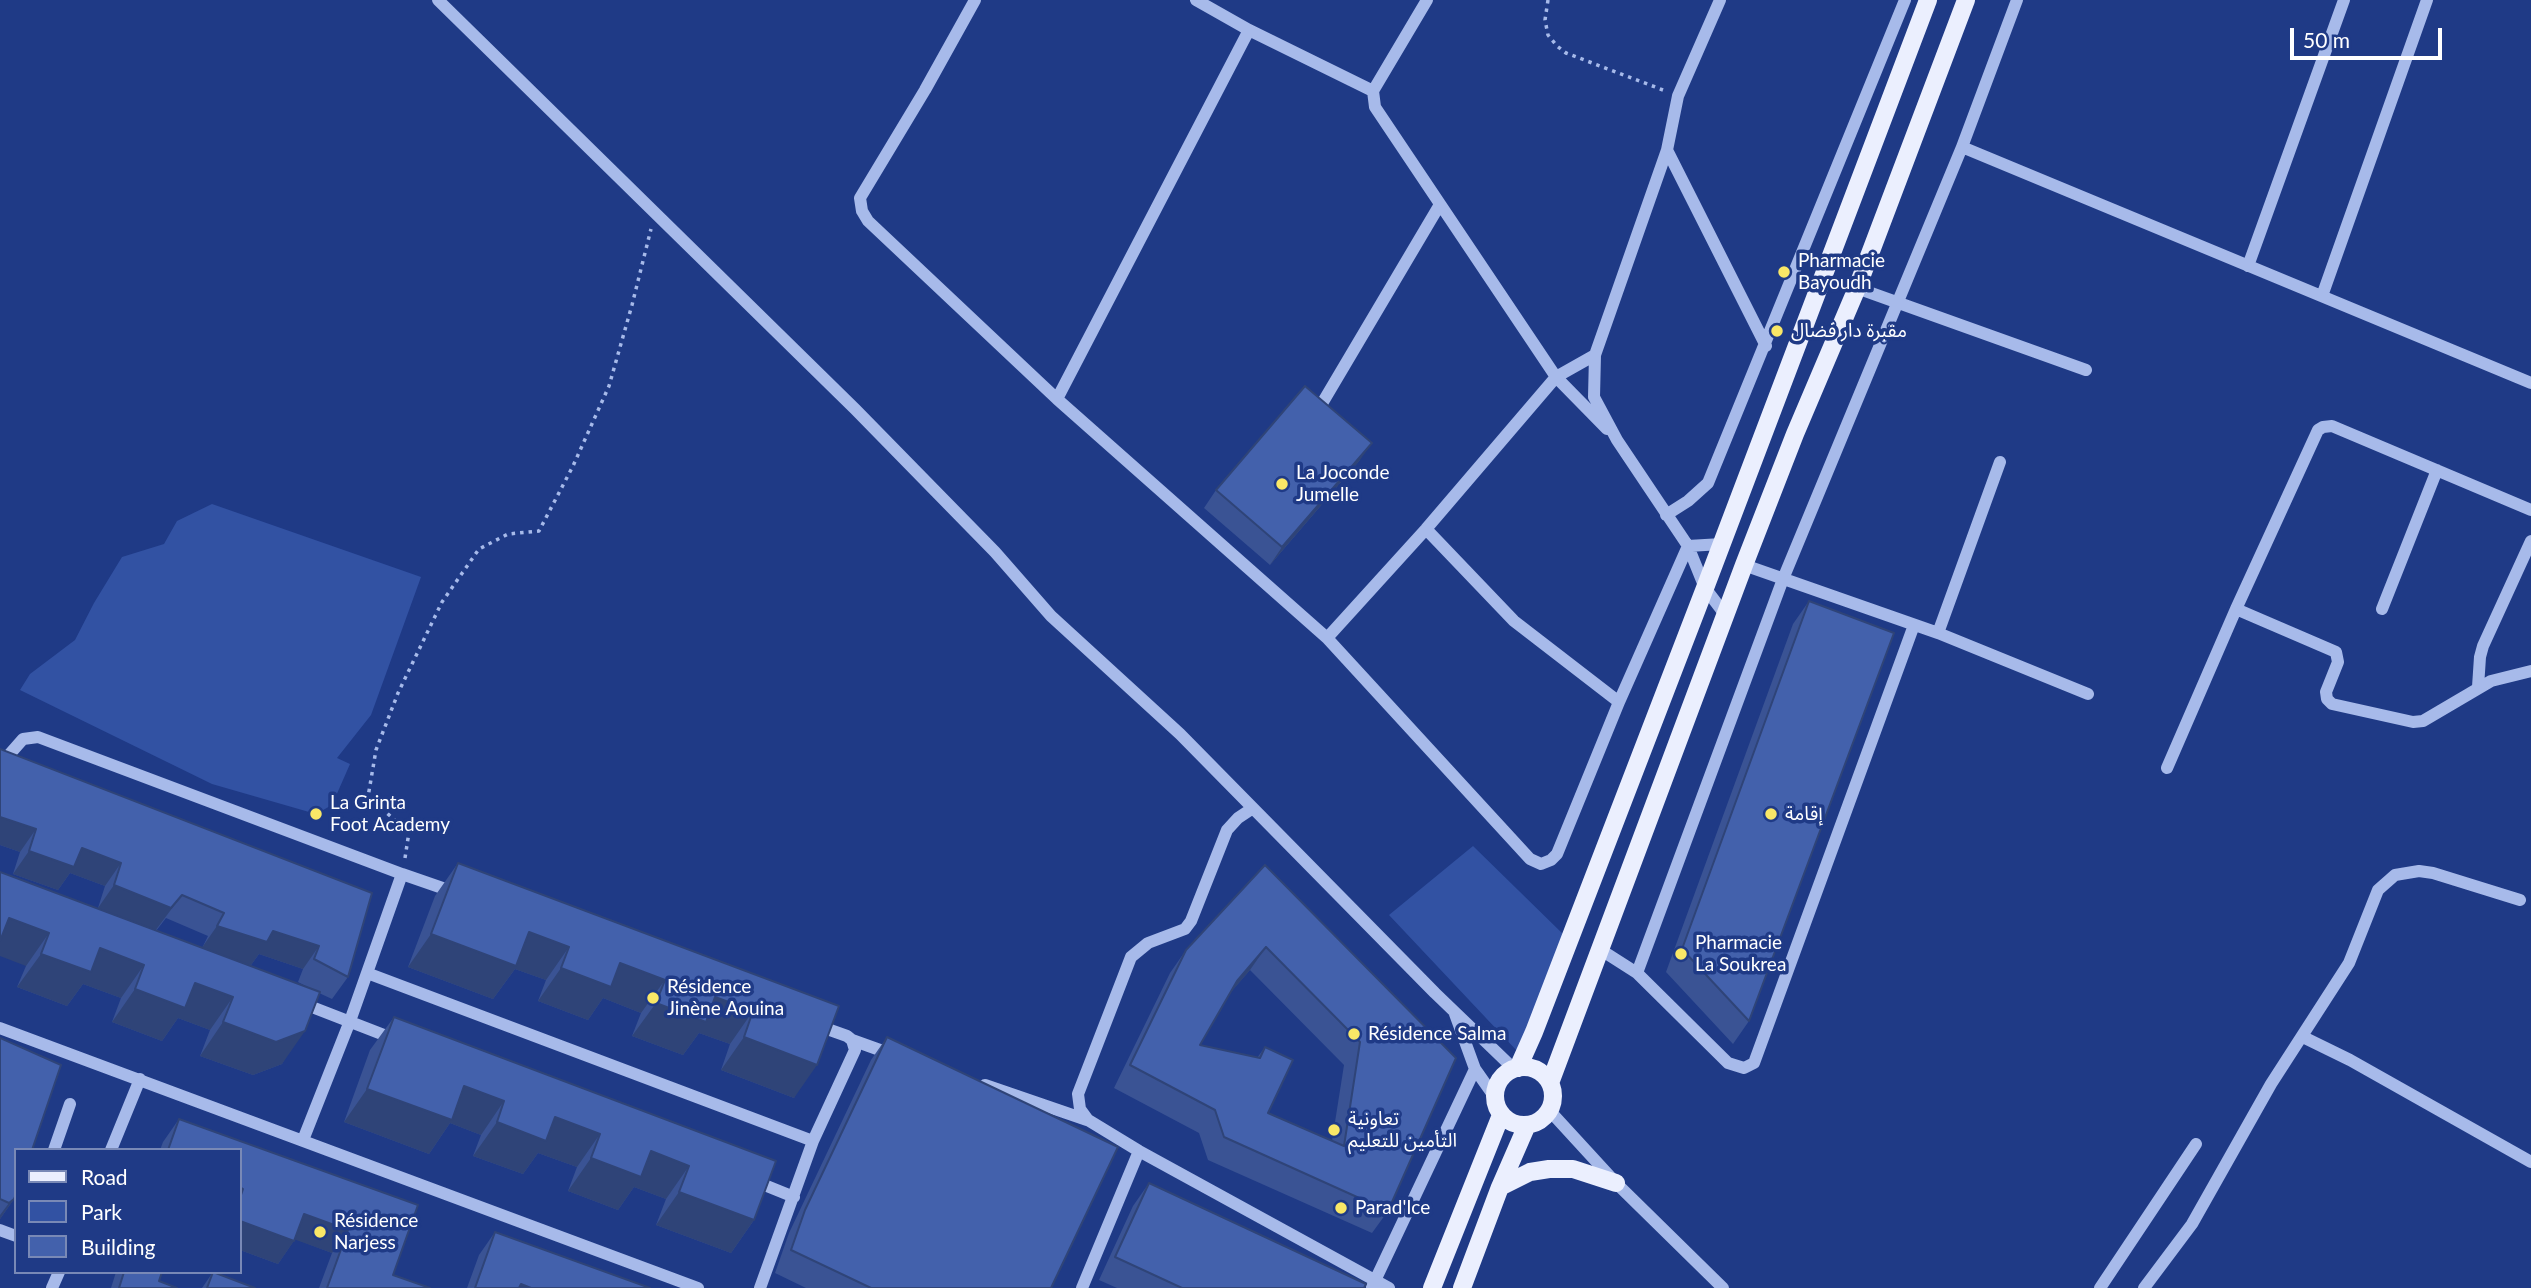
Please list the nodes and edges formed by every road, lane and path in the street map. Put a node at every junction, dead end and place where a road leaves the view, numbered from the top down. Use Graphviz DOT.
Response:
graph roads {
  1 [pos="439,0"];
  2 [pos="975,0"];
  3 [pos="1196,0"];
  4 [pos="1427,0"];
  5 [pos="1548,0"];
  6 [pos="1720,0"];
  7 [pos="1905,0"];
  8 [pos="1928,0"];
  9 [pos="1966,0"];
  10 [pos="2017,0"];
  11 [pos="2344,0"];
  12 [pos="2427,0"];
  13 [pos="1249,30"];
  14 [pos="1373,91"];
  15 [pos="1678,96"];
  16 [pos="1962,147"];
  17 [pos="1667,150"];
  18 [pos="1439,206"];
  19 [pos="655,211"];
  20 [pos="2248,266"];
  21 [pos="1857,288"];
  22 [pos="2322,296"];
  23 [pos="1896,302"];
  24 [pos="1766,346"];
  25 [pos="1595,355"];
  26 [pos="2086,370"];
  27 [pos="1556,377"];
  28 [pos="2531,383"];
  29 [pos="1057,399"];
  30 [pos="1317,412"];
  31 [pos="1618,440"];
  32 [pos="2000,462"];
  33 [pos="2437,470"];
  34 [pos="2531,510"];
  35 [pos="1667,515"];
  36 [pos="1426,529"];
  37 [pos="2531,541"];
  38 [pos="1722,544"];
  39 [pos="1688,546"];
  40 [pos="1744,565"];
  41 [pos="1783,579"];
  42 [pos="1705,588"];
  43 [pos="2382,608"];
  44 [pos="2236,610"];
  45 [pos="1727,617"];
  46 [pos="1914,625"];
  47 [pos="1938,633"];
  48 [pos="1327,638"];
  49 [pos="2531,671"];
  50 [pos="2478,687"];
  51 [pos="2088,694"];
  52 [pos="1619,702"];
  53 [pos="0,765"];
  54 [pos="2168,768"];
  55 [pos="1253,808"];
  56 [pos="402,874"];
  57 [pos="468,898"];
  58 [pos="2520,900"];
  59 [pos="1601,950"];
  60 [pos="367,973"];
  61 [pos="1637,973"];
  62 [pos="285,997"];
  63 [pos="1454,1011"];
  64 [pos="350,1021"];
  65 [pos="808,1022"];
  66 [pos="0,1028"];
  67 [pos="2302,1037"];
  68 [pos="852,1041"];
  69 [pos="414,1046"];
  70 [pos="905,1058"];
  71 [pos="1516,1068"];
  72 [pos="1475,1069"];
  73 [pos="140,1079"];
  74 [pos="970,1080"];
  75 [pos="1550,1083"];
  76 [pos="1494,1096"];
  77 [pos="70,1104"];
  78 [pos="1549,1110"];
  79 [pos="1501,1115"];
  80 [pos="1088,1120"];
  81 [pos="1527,1125"];
  82 [pos="303,1140"];
  83 [pos="813,1141"];
  84 [pos="2196,1144"];
  85 [pos="55,1148"];
  86 [pos="112,1148"];
  87 [pos="1139,1151"];
  88 [pos="2531,1162"];
  89 [pos="743,1177"];
  90 [pos="1616,1183"];
  91 [pos="1500,1187"];
  92 [pos="794,1197"];
  93 [pos="1373,1284"];
  94 [pos="698,1288"];
  95 [pos="760,1288"];
  96 [pos="1082,1288"];
  97 [pos="1389,1288"];
  98 [pos="1432,1288"];
  99 [pos="1462,1288"];
  100 [pos="1723,1288"];
  101 [pos="2100,1288"];
  102 [pos="2144,1288"];
  1 -- 19 [label="street"];
  2 -- 29 [label="street"];
  3 -- 13 [label="street"];
  4 -- 14 [label="street"];
  5 -- 15 [label="path"];
  6 -- 15 [label="street"];
  7 -- 24 [label="street"];
  8 -- 38 [label="main road"];
  9 -- 21 [label="main road"];
  10 -- 16 [label="street"];
  11 -- 20 [label="street"];
  12 -- 22 [label="street"];
  13 -- 14 [label="street"];
  13 -- 29 [label="street"];
  14 -- 18 [label="street"];
  15 -- 17 [label="street"];
  16 -- 20 [label="street"];
  16 -- 23 [label="street"];
  17 -- 24 [label="street"];
  17 -- 25 [label="street"];
  18 -- 27 [label="street"];
  18 -- 30 [label="street"];
  19 -- 55 [label="street"];
  19 -- 56 [label="path"];
  20 -- 22 [label="street"];
  21 -- 23 [label="street"];
  21 -- 40 [label="main road"];
  22 -- 28 [label="street"];
  23 -- 26 [label="street"];
  23 -- 41 [label="street"];
  24 -- 35 [label="street"];
  25 -- 27 [label="street"];
  25 -- 31 [label="street"];
  27 -- 31 [label="street"];
  27 -- 36 [label="street"];
  29 -- 48 [label="street"];
  31 -- 35 [label="street"];
  32 -- 47 [label="street"];
  33 -- 34 [label="street"];
  33 -- 43 [label="street"];
  33 -- 44 [label="street"];
  35 -- 39 [label="street"];
  36 -- 48 [label="street"];
  36 -- 52 [label="street"];
  37 -- 50 [label="street"];
  38 -- 39 [label="street"];
  38 -- 42 [label="main road"];
  39 -- 42 [label="street"];
  39 -- 52 [label="street"];
  40 -- 41 [label="street"];
  40 -- 45 [label="main road"];
  41 -- 46 [label="street"];
  41 -- 61 [label="street"];
  42 -- 45 [label="street"];
  42 -- 71 [label="main road"];
  44 -- 50 [label="street"];
  44 -- 54 [label="street"];
  45 -- 59 [label="main road"];
  46 -- 47 [label="street"];
  46 -- 61 [label="street"];
  47 -- 51 [label="street"];
  48 -- 52 [label="street"];
  49 -- 50 [label="street"];
  53 -- 56 [label="street"];
  55 -- 63 [label="street"];
  55 -- 80 [label="street"];
  56 -- 57 [label="street"];
  56 -- 60 [label="street"];
  58 -- 67 [label="street"];
  59 -- 61 [label="street"];
  59 -- 75 [label="main road"];
  60 -- 64 [label="street"];
  60 -- 83 [label="street"];
  62 -- 64 [label="street"];
  63 -- 71 [label="street"];
  63 -- 72 [label="street"];
  64 -- 69 [label="street"];
  64 -- 82 [label="street"];
  65 -- 68 [label="street"];
  66 -- 73 [label="street"];
  67 -- 88 [label="street"];
  67 -- 102 [label="street"];
  68 -- 70 [label="street"];
  68 -- 83 [label="street"];
  71 -- 75 [label="main road"];
  71 -- 76 [label="main road"];
  72 -- 76 [label="street"];
  72 -- 93 [label="street"];
  73 -- 82 [label="street"];
  73 -- 86 [label="street"];
  74 -- 80 [label="street"];
  75 -- 78 [label="main road"];
  76 -- 79 [label="main road"];
  77 -- 85 [label="street"];
  78 -- 81 [label="main road"];
  78 -- 90 [label="street"];
  79 -- 81 [label="main road"];
  79 -- 98 [label="main road"];
  80 -- 87 [label="street"];
  81 -- 91 [label="main road"];
  82 -- 94 [label="street"];
  83 -- 92 [label="street"];
  84 -- 101 [label="street"];
  87 -- 93 [label="street"];
  87 -- 96 [label="street"];
  89 -- 92 [label="street"];
  90 -- 91 [label="main road"];
  90 -- 100 [label="street"];
  91 -- 99 [label="main road"];
  92 -- 95 [label="street"];
  93 -- 97 [label="street"];
}
